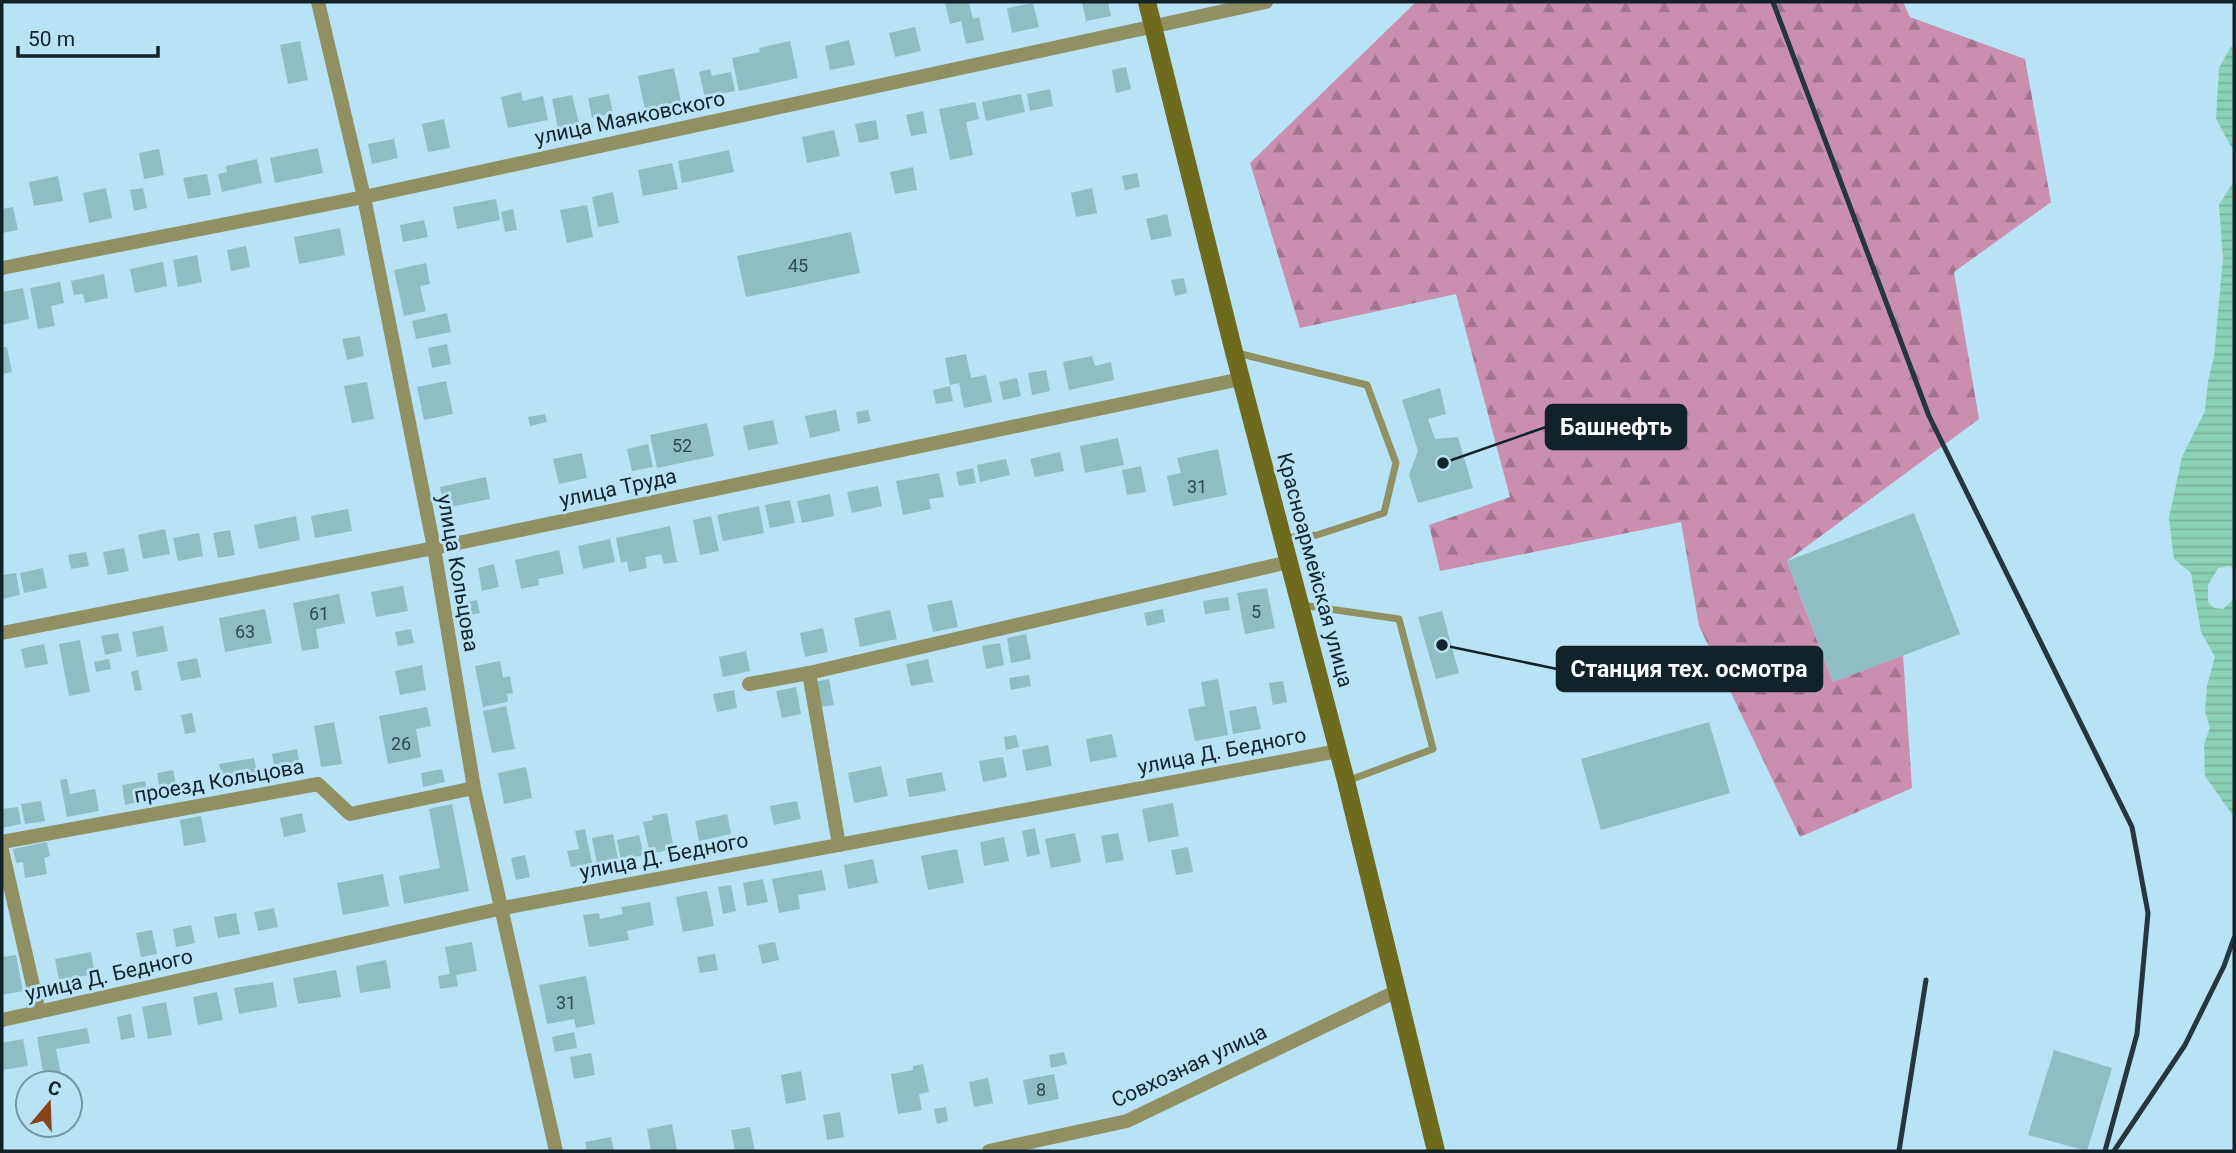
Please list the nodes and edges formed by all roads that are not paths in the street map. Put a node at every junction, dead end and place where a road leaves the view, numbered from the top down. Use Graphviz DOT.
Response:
graph roads {
  1 [pos="318,2"];
  2 [pos="1147,2"];
  3 [pos="1266,2"];
  4 [pos="1155,26"];
  5 [pos="364,197"];
  6 [pos="2,268"];
  7 [pos="1234,352"];
  8 [pos="1241,379"];
  9 [pos="1283,538"];
  10 [pos="434,548"];
  11 [pos="1289,562"];
  12 [pos="1300,604"];
  13 [pos="2,633"];
  14 [pos="808,673"];
  15 [pos="749,684"];
  16 [pos="1338,751"];
  17 [pos="1346,781"];
  18 [pos="474,788"];
  19 [pos="2,842"];
  20 [pos="839,845"];
  21 [pos="2,850"];
  22 [pos="503,908"];
  23 [pos="1397,991"];
  24 [pos="39,1012"];
  25 [pos="2,1020"];
  26 [pos="556,1151"];
  27 [pos="989,1151"];
  28 [pos="1436,1151"];
  1 -- 5 [label="street, улица Кольцова"];
  2 -- 4 [label="main road, Красноармейская улица"];
  3 -- 4 [label="street, улица Маяковского"];
  4 -- 5 [label="street, улица Маяковского"];
  4 -- 7 [label="main road, Красноармейская улица"];
  5 -- 6 [label="street, улица Маяковского"];
  5 -- 10 [label="street, улица Кольцова"];
  7 -- 8 [label="main road, Красноармейская улица"];
  7 -- 9 [label="lane"];
  8 -- 9 [label="main road, Красноармейская улица"];
  8 -- 10 [label="street, улица Труда"];
  9 -- 11 [label="main road, Красноармейская улица"];
  10 -- 13 [label="street, улица Труда"];
  10 -- 18 [label="street, улица Кольцова"];
  11 -- 12 [label="main road, Красноармейская улица"];
  11 -- 14 [label="street"];
  12 -- 16 [label="main road, Красноармейская улица"];
  12 -- 17 [label="lane"];
  14 -- 15 [label="street"];
  14 -- 20 [label="street"];
  16 -- 17 [label="main road, Красноармейская улица"];
  16 -- 20 [label="street, улица Д. Бедного"];
  17 -- 23 [label="main road, Красноармейская улица"];
  18 -- 19 [label="street, проезд Кольцова"];
  18 -- 22 [label="street, улица Кольцова"];
  20 -- 22 [label="street, улица Д. Бедного"];
  21 -- 24 [label="street"];
  22 -- 24 [label="street, улица Д. Бедного"];
  22 -- 26 [label="street, улица Кольцова"];
  23 -- 27 [label="street, Совхозная улица"];
  23 -- 28 [label="main road, Красноармейская улица"];
  24 -- 25 [label="street, улица Д. Бедного"];
}
